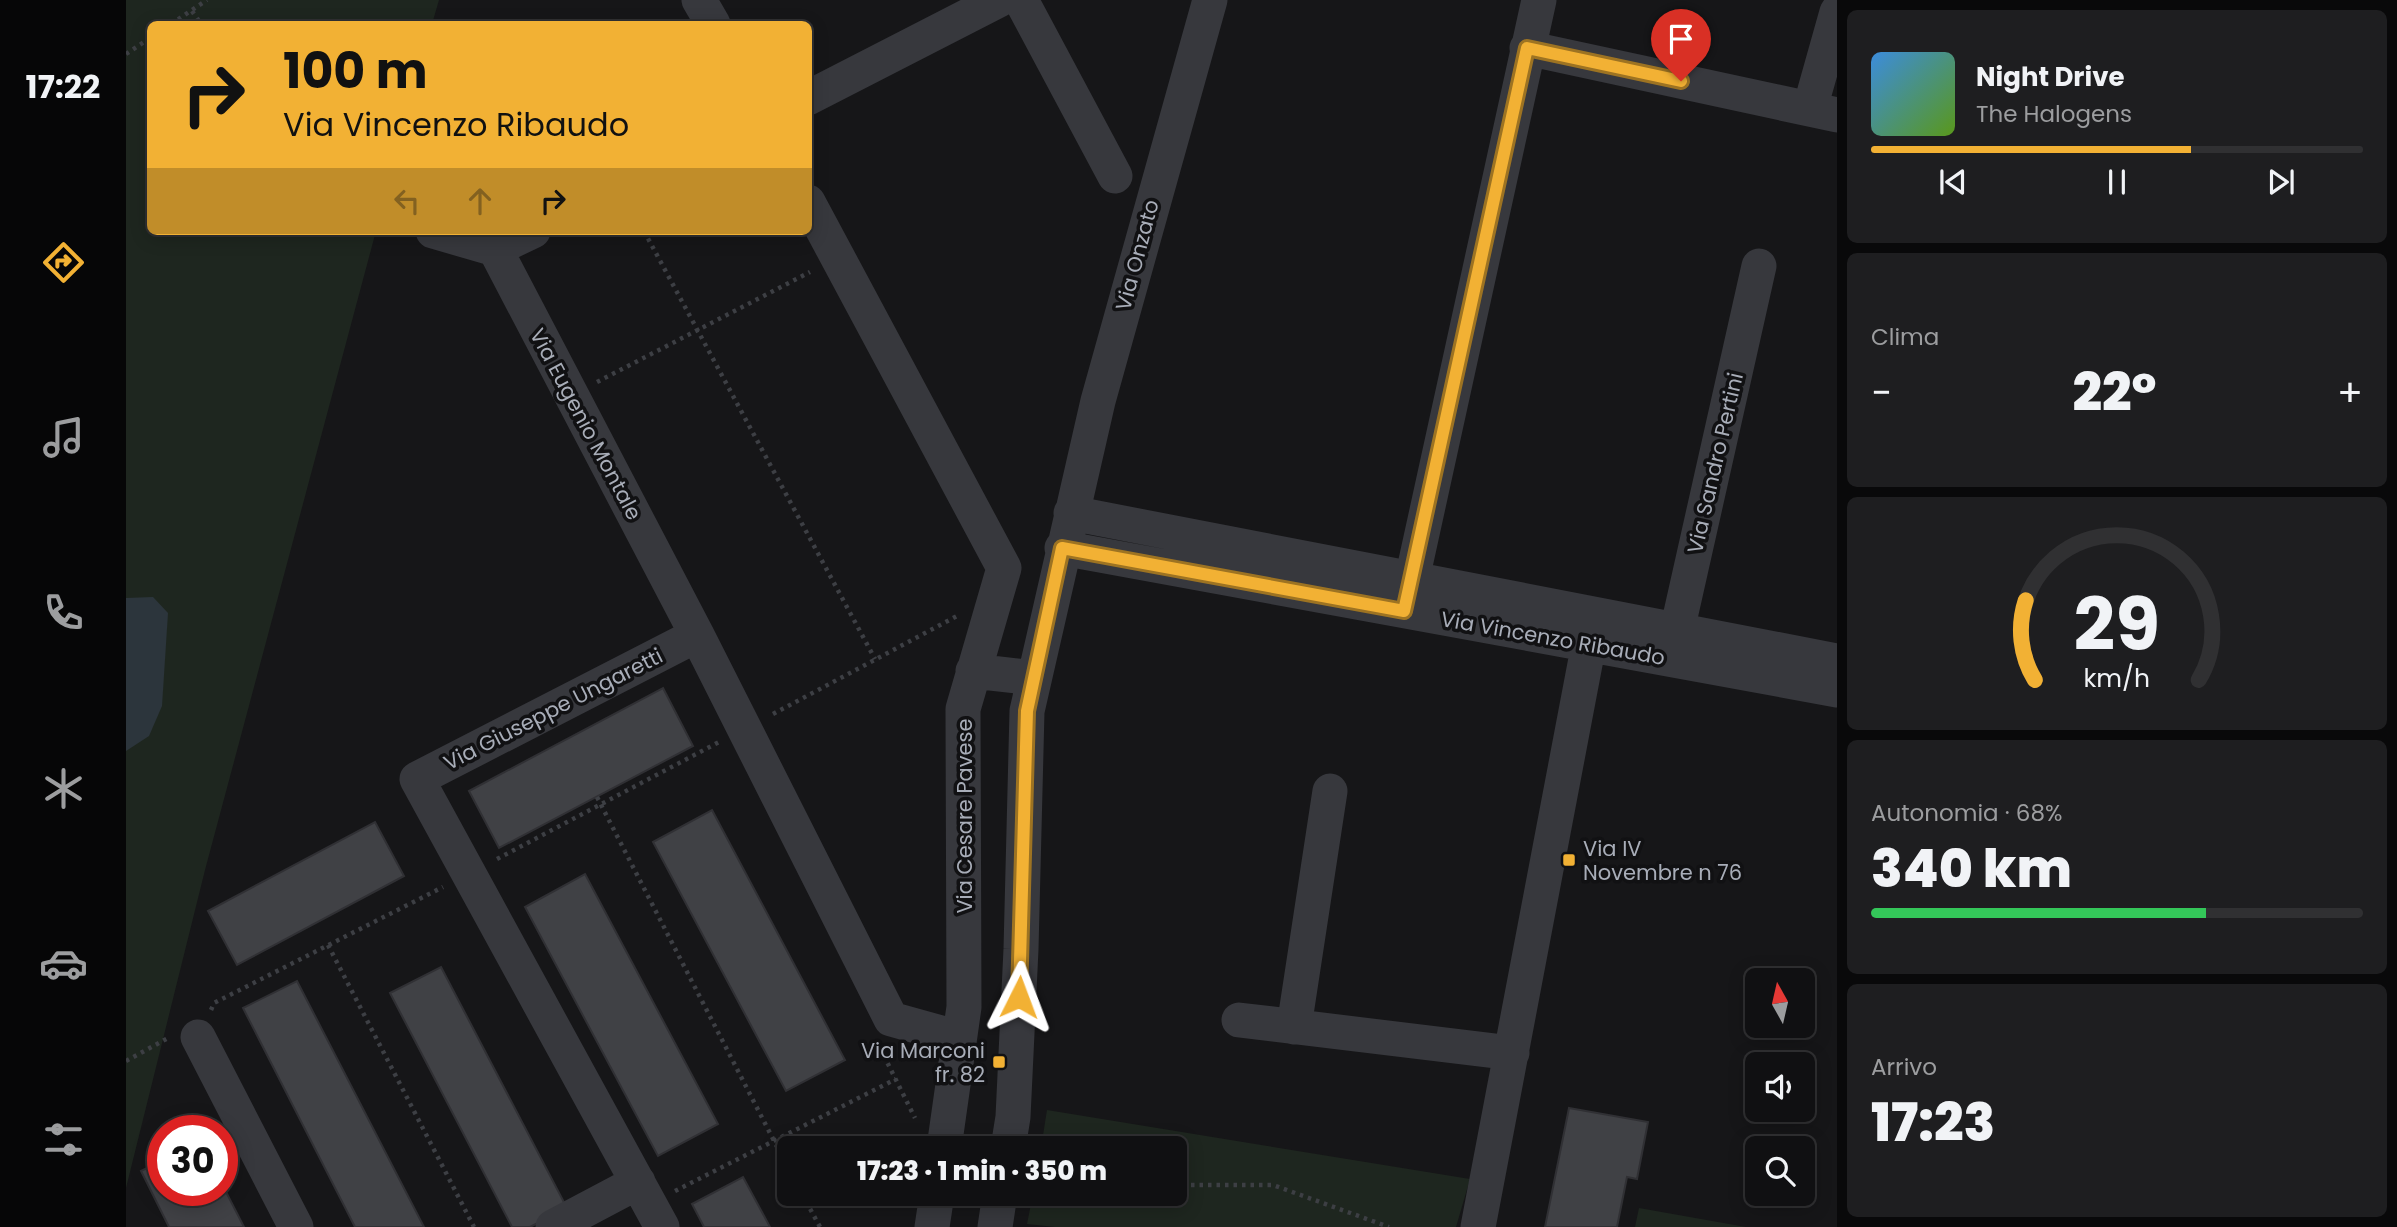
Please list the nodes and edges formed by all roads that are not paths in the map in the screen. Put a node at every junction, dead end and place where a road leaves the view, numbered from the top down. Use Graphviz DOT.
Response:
graph roads {
  1 [pos="699,0"];
  2 [pos="999,0"];
  3 [pos="1021,0"];
  4 [pos="1048,0"];
  5 [pos="1210,0"];
  6 [pos="1539,0"];
  7 [pos="1837,12"];
  8 [pos="711,21"];
  9 [pos="1042,38"];
  10 [pos="1527,48"];
  11 [pos="812,97"];
  12 [pos="1824,112"];
  13 [pos="1115,176"];
  14 [pos="812,209"];
  15 [pos="447,235"];
  16 [pos="525,235"];
  17 [pos="495,249"];
  18 [pos="1759,265"];
  19 [pos="1071,513"];
  20 [pos="1062,548"];
  21 [pos="1409,595"];
  22 [pos="1591,629"];
  23 [pos="697,635"];
  24 [pos="1674,645"];
  25 [pos="1837,661"];
  26 [pos="973,671"];
  27 [pos="1034,678"];
  28 [pos="1837,690"];
  29 [pos="1330,791"];
  30 [pos="1239,1020"];
  31 [pos="1294,1027"];
  32 [pos="198,1037"];
  33 [pos="959,1038"];
  34 [pos="1512,1053"];
  35 [pos="946,1136"];
  36 [pos="1010,1136"];
  37 [pos="650,1204"];
  38 [pos="935,1206"];
  39 [pos="998,1206"];
  40 [pos="296,1227"];
  41 [pos="552,1227"];
  42 [pos="932,1227"];
  43 [pos="995,1227"];
  44 [pos="1478,1227"];
  1 -- 8 [label="street"];
  2 -- 11 [label="street"];
  3 -- 9 [label="street"];
  4 -- 9 [label="street"];
  5 -- 19 [label="street, Via Onzato"];
  6 -- 10 [label="street"];
  7 -- 12 [label="street"];
  9 -- 13 [label="street"];
  10 -- 12 [label="street"];
  10 -- 21 [label="street"];
  14 -- 26 [label="street, Via Cesare Pavese"];
  15 -- 17 [label="street"];
  16 -- 17 [label="street"];
  17 -- 23 [label="street, Via Eugenio Montale"];
  18 -- 24 [label="street, Via Sandro Pertini"];
  19 -- 20 [label="street, Via Onzato"];
  19 -- 21 [label="street, Via Vincenzo Ribaudo"];
  20 -- 21 [label="street, Via Vincenzo Ribaudo"];
  20 -- 27 [label="street, Via Onzato"];
  21 -- 22 [label="street, Via Vincenzo Ribaudo"];
  22 -- 24 [label="street, Via Vincenzo Ribaudo"];
  22 -- 34 [label="street"];
  23 -- 33 [label="street"];
  23 -- 37 [label="street, Via Giuseppe Ungaretti"];
  24 -- 25 [label="street, Via Vincenzo Ribaudo"];
  24 -- 28 [label="street, Via Vincenzo Ribaudo"];
  26 -- 27 [label="street"];
  26 -- 33 [label="street, Via Cesare Pavese"];
  27 -- 36 [label="street, Via Onzato"];
  29 -- 31 [label="street"];
  30 -- 31 [label="street"];
  31 -- 34 [label="street"];
  32 -- 40 [label="street"];
  33 -- 35 [label="street, Via Cesare Pavese"];
  34 -- 44 [label="street"];
  37 -- 41 [label="street"];
  38 -- 42 [label="street"];
  39 -- 43 [label="street"];
}
